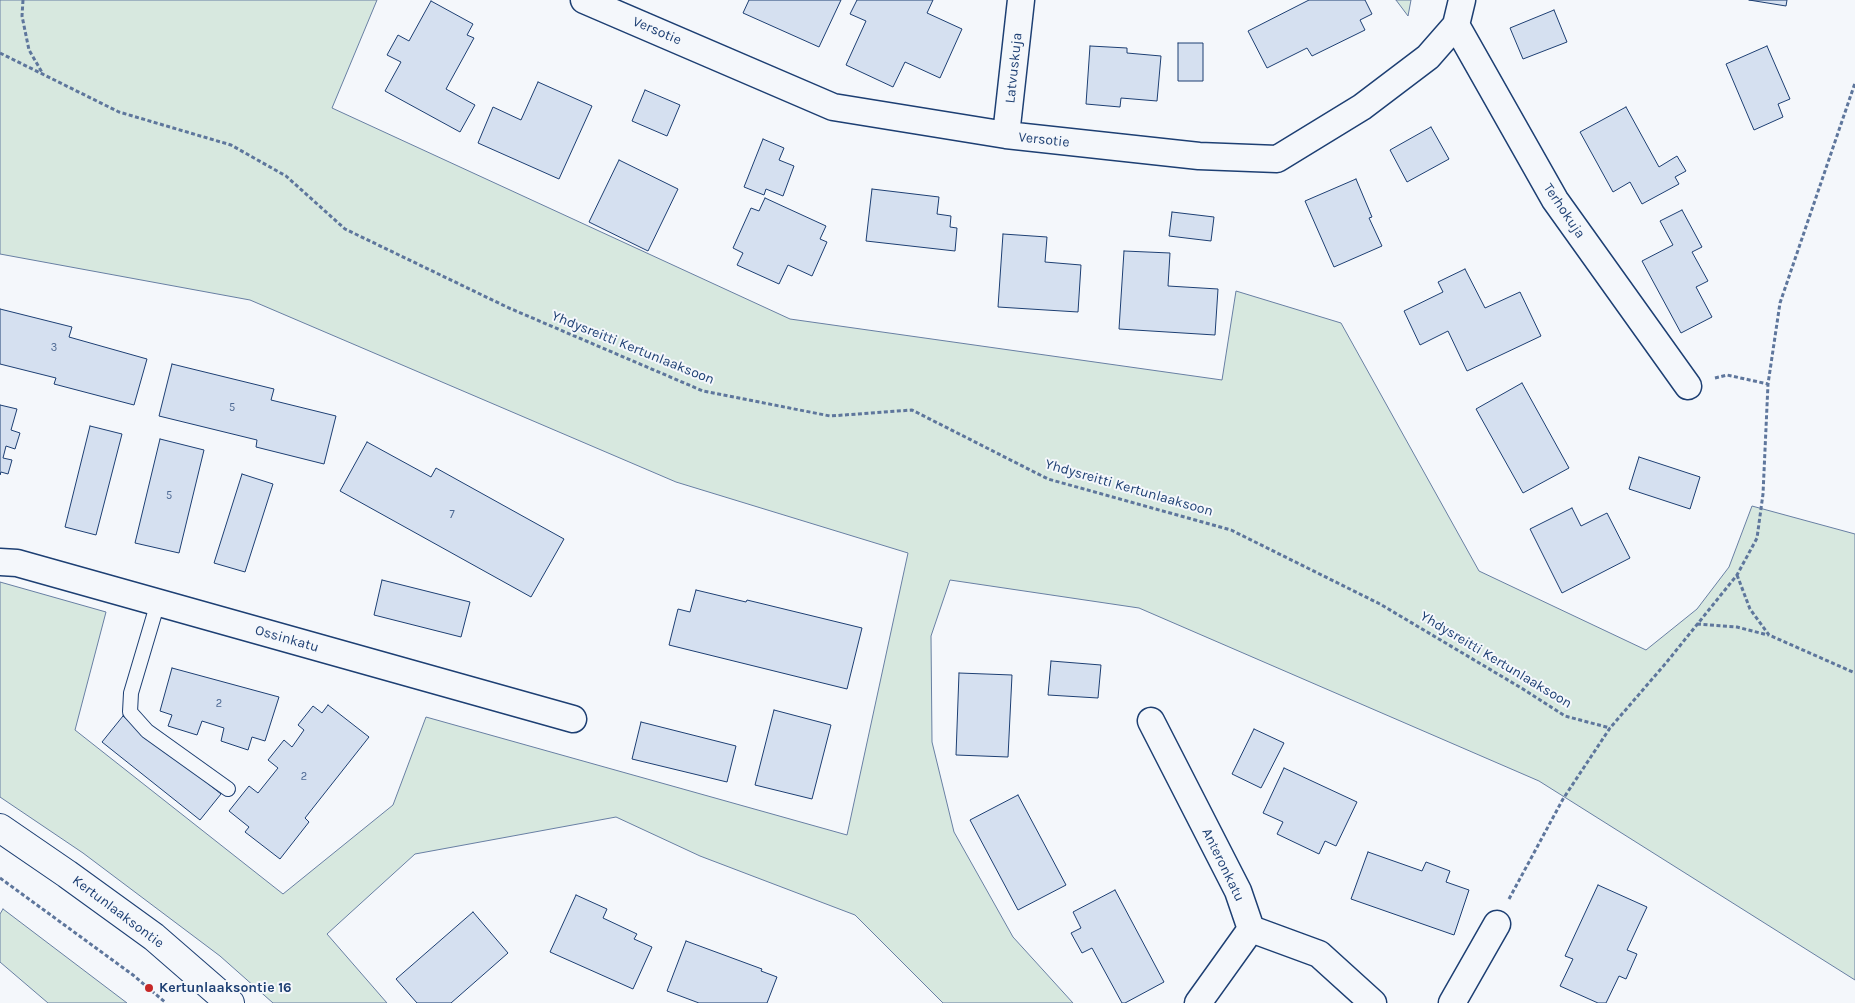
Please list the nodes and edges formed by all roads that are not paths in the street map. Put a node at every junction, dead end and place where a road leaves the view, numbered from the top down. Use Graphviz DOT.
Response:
graph roads {
  1 [pos="584,0"];
  2 [pos="1021,0"];
  3 [pos="1462,0"];
  4 [pos="1456,25"];
  5 [pos="1006,135"];
  6 [pos="1688,386"];
  7 [pos="0,562"];
  8 [pos="158,602"];
  9 [pos="572,719"];
  10 [pos="1151,721"];
  11 [pos="228,789"];
  12 [pos="2,833"];
  13 [pos="1497,924"];
  14 [pos="1251,928"];
  15 [pos="230,1003"];
  16 [pos="1198,1003"];
  17 [pos="1373,1003"];
  18 [pos="1452,1003"];
  1 -- 5 [label="street, Versotie"];
  2 -- 5 [label="street, Latvuskuja"];
  3 -- 4 [label="street, Versotie"];
  4 -- 5 [label="street, Versotie"];
  4 -- 6 [label="street, Terhokuja"];
  7 -- 8 [label="street, Ossinkatu"];
  8 -- 9 [label="street, Ossinkatu"];
  8 -- 11 [label="lane"];
  10 -- 14 [label="street, Anteronkatu"];
  12 -- 15 [label="street, Kertunlaaksontie"];
  13 -- 18 [label="street"];
  14 -- 16 [label="street"];
  14 -- 17 [label="street"];
}
